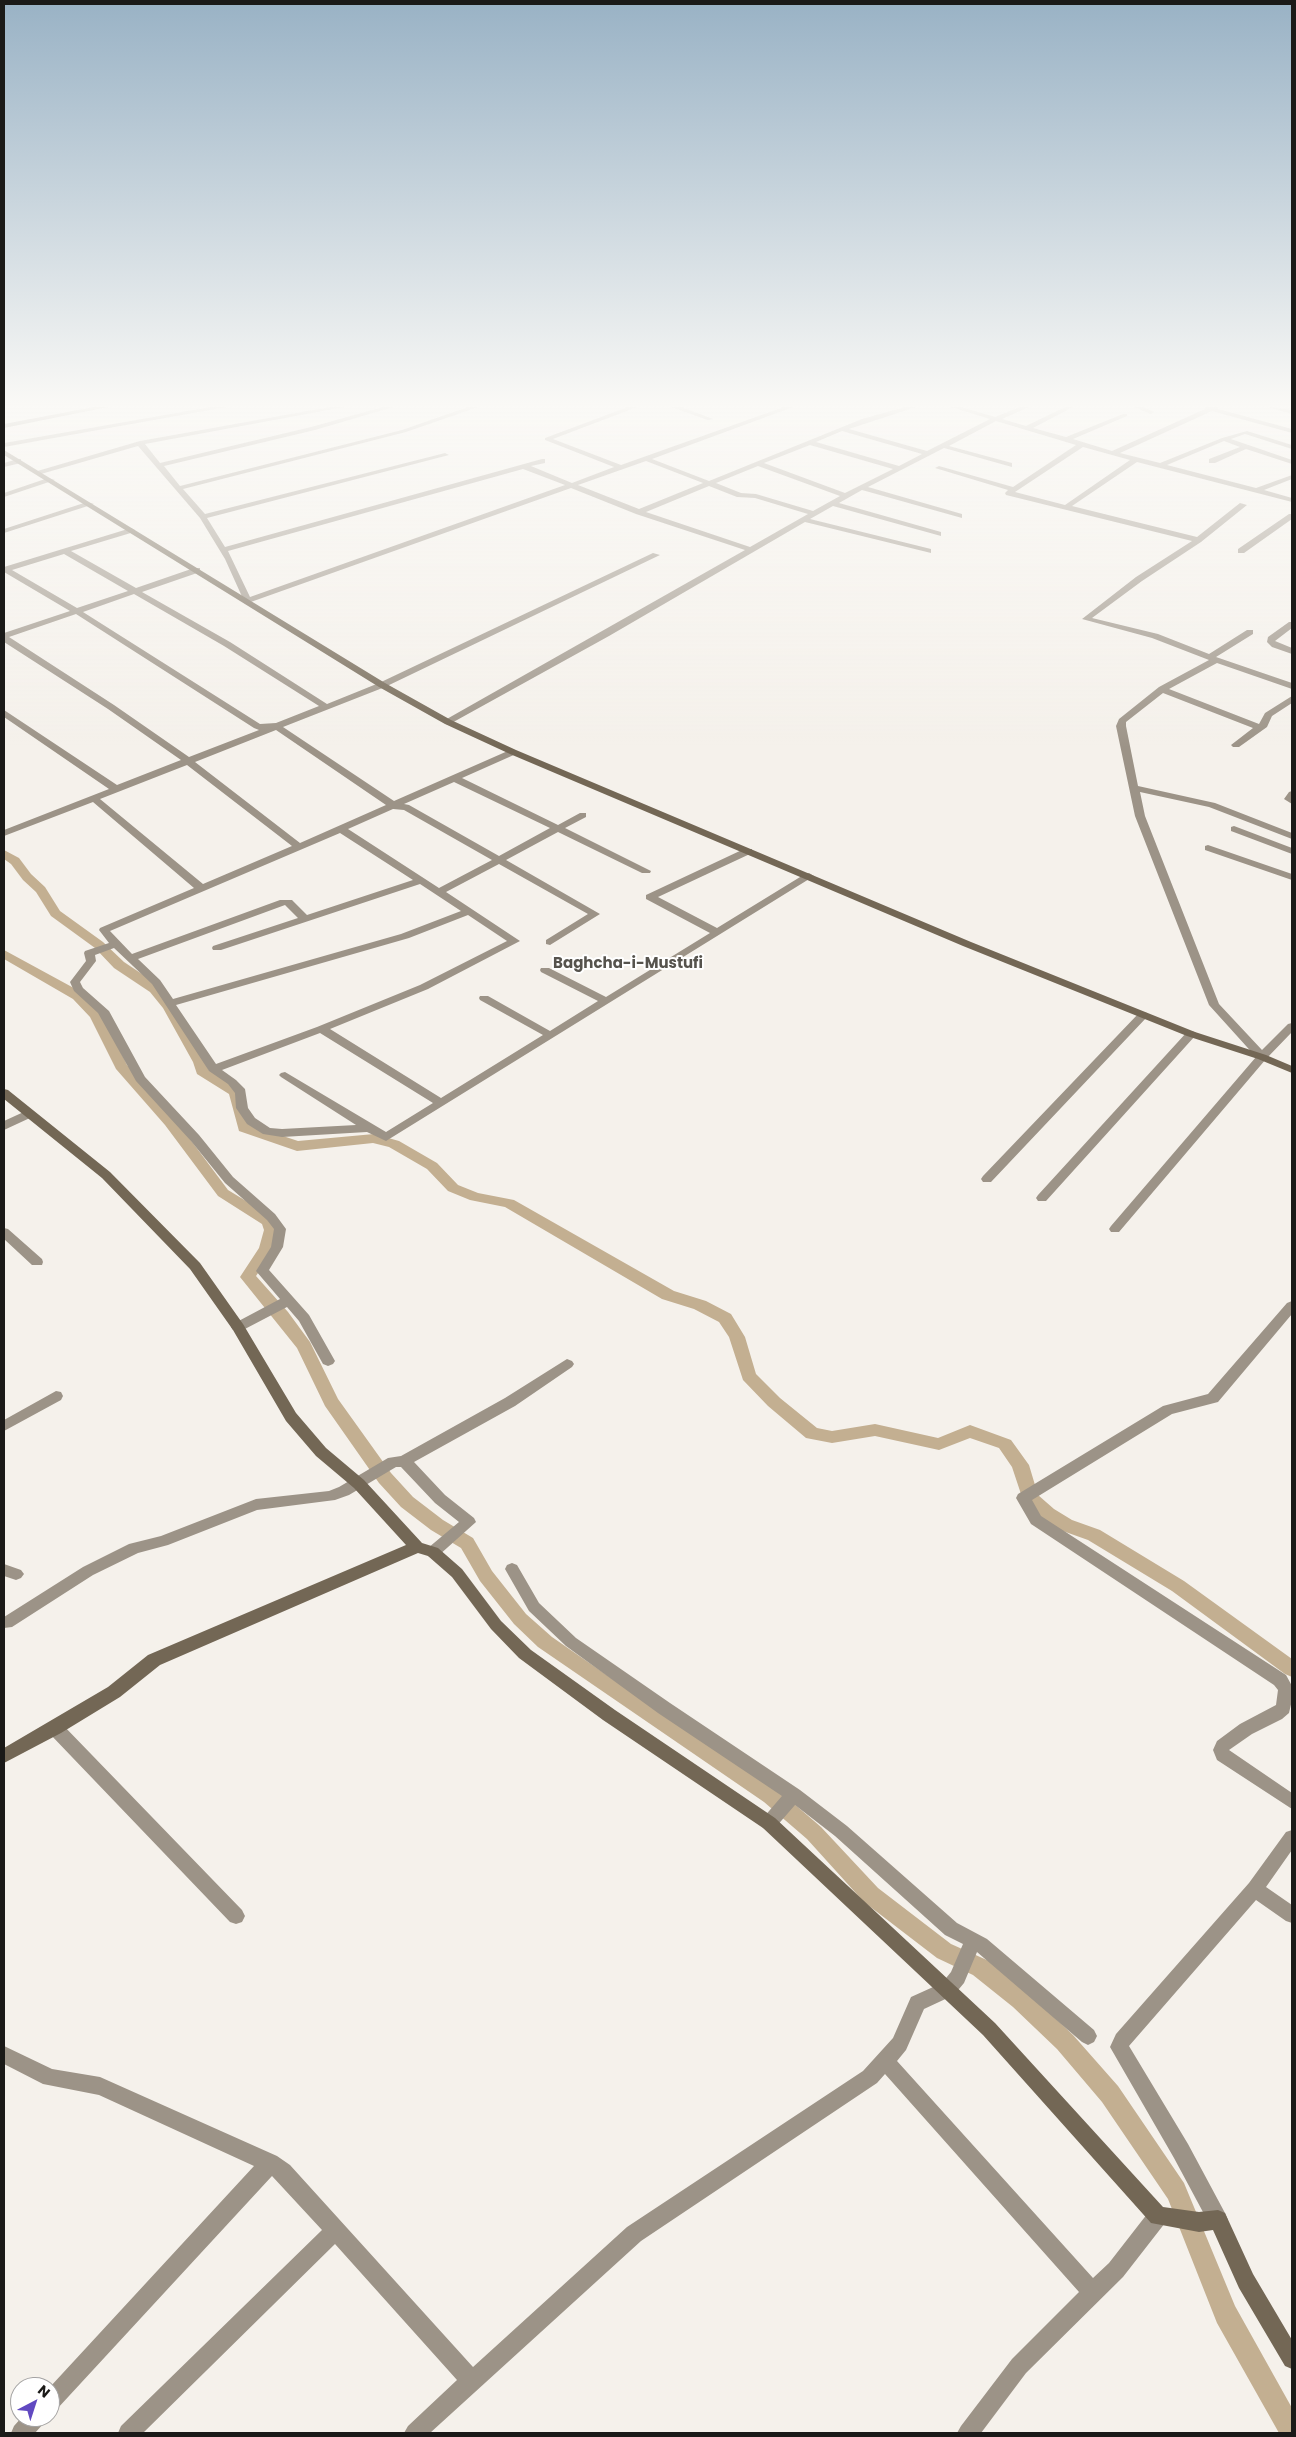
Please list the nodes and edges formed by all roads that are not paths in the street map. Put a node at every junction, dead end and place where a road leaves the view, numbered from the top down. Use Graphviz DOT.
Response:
graph roads {
  1 [pos="37,521"];
  2 [pos="116,521"];
  3 [pos="205,521"];
  4 [pos="327,521"];
  5 [pos="470,521"];
  6 [pos="665,521"];
  7 [pos="799,521"];
  8 [pos="809,521"];
  9 [pos="893,521"];
  10 [pos="1121,521"];
  11 [pos="1223,521"];
  12 [pos="1285,521"];
  13 [pos="131,530"];
  14 [pos="4,531"];
  15 [pos="938,534"];
  16 [pos="1198,540"];
  17 [pos="223,550"];
  18 [pos="751,550"];
  19 [pos="65,551"];
  20 [pos="928,551"];
  21 [pos="1241,551"];
  22 [pos="656,555"];
  23 [pos="4,570"];
  24 [pos="197,570"];
  25 [pos="135,591"];
  26 [pos="248,600"];
  27 [pos="76,611"];
  28 [pos="1292,624"];
  29 [pos="1250,632"];
  30 [pos="4,637"];
  31 [pos="1292,651"];
  32 [pos="1212,659"];
  33 [pos="382,685"];
  34 [pos="1292,686"];
  35 [pos="1162,689"];
  36 [pos="1292,699"];
  37 [pos="326,707"];
  38 [pos="4,713"];
  39 [pos="448,722"];
  40 [pos="276,726"];
  41 [pos="1260,728"];
  42 [pos="1236,745"];
  43 [pos="513,752"];
  44 [pos="188,761"];
  45 [pos="454,778"];
  46 [pos="1134,788"];
  47 [pos="116,789"];
  48 [pos="1292,794"];
  49 [pos="94,798"];
  50 [pos="1292,801"];
  51 [pos="394,806"];
  52 [pos="583,815"];
  53 [pos="1234,828"];
  54 [pos="341,829"];
  55 [pos="557,829"];
  56 [pos="4,833"];
  57 [pos="1292,836"];
  58 [pos="300,847"];
  59 [pos="1208,848"];
  60 [pos="748,851"];
  61 [pos="1292,851"];
  62 [pos="498,859"];
  63 [pos="646,871"];
  64 [pos="809,876"];
  65 [pos="1292,877"];
  66 [pos="422,880"];
  67 [pos="202,889"];
  68 [pos="440,891"];
  69 [pos="470,911"];
  70 [pos="306,919"];
  71 [pos="717,932"];
  72 [pos="550,942"];
  73 [pos="116,944"];
  74 [pos="217,948"];
  75 [pos="131,958"];
  76 [pos="545,970"];
  77 [pos="484,998"];
  78 [pos="606,1001"];
  79 [pos="171,1003"];
  80 [pos="1143,1015"];
  81 [pos="1292,1026"];
  82 [pos="321,1029"];
  83 [pos="1191,1034"];
  84 [pos="550,1035"];
  85 [pos="1262,1057"];
  86 [pos="213,1069"];
  87 [pos="1292,1070"];
  88 [pos="285,1075"];
  89 [pos="4,1093"];
  90 [pos="440,1102"];
  91 [pos="28,1114"];
  92 [pos="4,1126"];
  93 [pos="369,1128"];
  94 [pos="986,1179"];
  95 [pos="1042,1198"];
  96 [pos="1115,1228"];
  97 [pos="4,1232"];
  98 [pos="37,1262"];
  99 [pos="287,1301"];
  100 [pos="1292,1306"];
  101 [pos="238,1327"];
  102 [pos="328,1361"];
  103 [pos="567,1364"];
  104 [pos="56,1396"];
  105 [pos="4,1426"];
  106 [pos="398,1462"];
  107 [pos="364,1480"];
  108 [pos="417,1547"];
  109 [pos="437,1548"];
  110 [pos="512,1569"];
  111 [pos="7,1623"];
  112 [pos="56,1728"];
  113 [pos="4,1756"];
  114 [pos="794,1795"];
  115 [pos="1292,1802"];
  116 [pos="774,1818"];
  117 [pos="1292,1837"];
  118 [pos="1255,1889"];
  119 [pos="1292,1915"];
  120 [pos="236,1916"];
  121 [pos="972,1945"];
  122 [pos="953,1983"];
  123 [pos="1088,2036"];
  124 [pos="4,2055"];
  125 [pos="885,2061"];
  126 [pos="270,2163"];
  127 [pos="1165,2216"];
  128 [pos="1209,2221"];
  129 [pos="336,2230"];
  130 [pos="1093,2293"];
  131 [pos="1292,2359"];
  132 [pos="471,2380"];
  133 [pos="60,2391"];
  134 [pos="128,2433"];
  135 [pos="415,2433"];
  136 [pos="968,2433"];
  1 -- 14 [label="street"];
  2 -- 13 [label="street"];
  3 -- 17 [label="street"];
  4 -- 17 [label="street"];
  5 -- 26 [label="street"];
  6 -- 18 [label="street"];
  7 -- 18 [label="street"];
  8 -- 20 [label="street"];
  9 -- 15 [label="street"];
  10 -- 16 [label="street"];
  11 -- 16 [label="street"];
  12 -- 21 [label="street"];
  13 -- 19 [label="street"];
  13 -- 24 [label="street"];
  16 -- 32 [label="street"];
  17 -- 26 [label="street"];
  18 -- 39 [label="street"];
  19 -- 23 [label="street"];
  19 -- 25 [label="street"];
  22 -- 33 [label="street"];
  23 -- 27 [label="street"];
  24 -- 25 [label="street"];
  24 -- 26 [label="street"];
  25 -- 27 [label="street"];
  25 -- 37 [label="street"];
  26 -- 33 [label="street"];
  27 -- 30 [label="street"];
  27 -- 40 [label="street"];
  28 -- 31 [label="street"];
  29 -- 32 [label="street"];
  30 -- 44 [label="street"];
  32 -- 34 [label="street"];
  32 -- 35 [label="street"];
  33 -- 37 [label="street"];
  33 -- 39 [label="street"];
  35 -- 41 [label="street"];
  35 -- 46 [label="street"];
  36 -- 41 [label="street"];
  37 -- 40 [label="street"];
  38 -- 47 [label="street"];
  39 -- 43 [label="street"];
  40 -- 44 [label="street"];
  40 -- 51 [label="street"];
  41 -- 42 [label="street"];
  43 -- 45 [label="street"];
  43 -- 60 [label="street"];
  44 -- 47 [label="street"];
  44 -- 58 [label="street"];
  45 -- 51 [label="street"];
  45 -- 55 [label="street"];
  46 -- 57 [label="street"];
  46 -- 85 [label="street"];
  47 -- 49 [label="street"];
  48 -- 50 [label="street"];
  49 -- 56 [label="street"];
  49 -- 67 [label="street"];
  51 -- 54 [label="street"];
  51 -- 62 [label="street"];
  52 -- 55 [label="street"];
  53 -- 61 [label="street"];
  54 -- 58 [label="street"];
  54 -- 66 [label="street"];
  55 -- 62 [label="street"];
  55 -- 63 [label="street"];
  58 -- 67 [label="street"];
  59 -- 65 [label="street"];
  60 -- 64 [label="street"];
  60 -- 71 [label="street"];
  62 -- 68 [label="street"];
  62 -- 72 [label="street"];
  64 -- 71 [label="street"];
  64 -- 80 [label="street"];
  66 -- 68 [label="street"];
  66 -- 70 [label="street"];
  67 -- 73 [label="street"];
  68 -- 69 [label="street"];
  69 -- 79 [label="street"];
  69 -- 82 [label="street"];
  70 -- 74 [label="street"];
  70 -- 75 [label="street"];
  71 -- 78 [label="street"];
  73 -- 75 [label="street"];
  73 -- 99 [label="street"];
  75 -- 79 [label="street"];
  76 -- 78 [label="street"];
  77 -- 84 [label="street"];
  78 -- 84 [label="street"];
  79 -- 86 [label="street"];
  80 -- 83 [label="street"];
  80 -- 94 [label="street"];
  81 -- 85 [label="street"];
  82 -- 86 [label="street"];
  82 -- 90 [label="street"];
  83 -- 85 [label="street"];
  83 -- 95 [label="street"];
  84 -- 90 [label="street"];
  85 -- 87 [label="street"];
  85 -- 96 [label="street"];
  86 -- 93 [label="street"];
  88 -- 93 [label="street"];
  89 -- 91 [label="street"];
  90 -- 93 [label="street"];
  91 -- 92 [label="street"];
  91 -- 101 [label="street"];
  97 -- 98 [label="street"];
  99 -- 101 [label="street"];
  99 -- 102 [label="street"];
  100 -- 115 [label="street"];
  101 -- 107 [label="street"];
  103 -- 106 [label="street"];
  104 -- 105 [label="street"];
  106 -- 107 [label="street"];
  106 -- 109 [label="street"];
  107 -- 108 [label="street"];
  107 -- 111 [label="street"];
  108 -- 109 [label="street"];
  108 -- 112 [label="street"];
  109 -- 116 [label="street"];
  110 -- 114 [label="street"];
  112 -- 113 [label="street"];
  112 -- 120 [label="street"];
  114 -- 116 [label="street"];
  114 -- 121 [label="street"];
  116 -- 122 [label="street"];
  117 -- 118 [label="street"];
  118 -- 119 [label="street"];
  118 -- 128 [label="street"];
  121 -- 122 [label="street"];
  121 -- 123 [label="street"];
  122 -- 125 [label="street"];
  122 -- 127 [label="street"];
  124 -- 126 [label="street"];
  125 -- 130 [label="street"];
  125 -- 132 [label="street"];
  126 -- 129 [label="street"];
  126 -- 133 [label="street"];
  127 -- 128 [label="street"];
  127 -- 130 [label="street"];
  128 -- 131 [label="street"];
  129 -- 132 [label="street"];
  129 -- 134 [label="street"];
  130 -- 136 [label="street"];
  132 -- 135 [label="street"];
}
